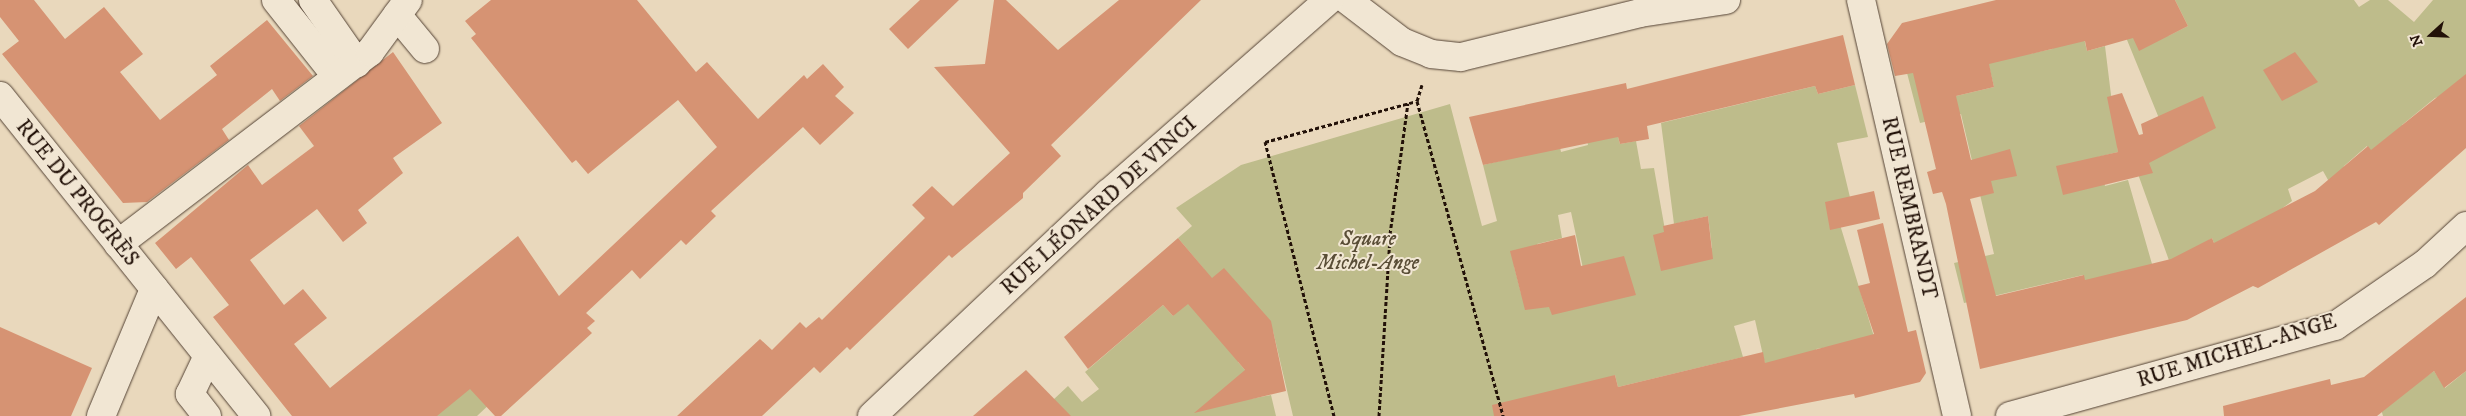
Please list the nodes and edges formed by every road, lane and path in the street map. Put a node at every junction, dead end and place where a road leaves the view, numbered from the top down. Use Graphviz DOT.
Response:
graph roads {
  1 [pos="276,0"];
  2 [pos="312,0"];
  3 [pos="1329,0"];
  4 [pos="1347,0"];
  5 [pos="1726,0"];
  6 [pos="1861,0"];
  7 [pos="1688,4"];
  8 [pos="403,8"];
  9 [pos="425,49"];
  10 [pos="347,70"];
  11 [pos="0,96"];
  12 [pos="1408,103"];
  13 [pos="2466,226"];
  14 [pos="118,244"];
  15 [pos="154,289"];
  16 [pos="208,356"];
  17 [pos="101,416"];
  18 [pos="208,416"];
  19 [pos="256,416"];
  20 [pos="872,416"];
  21 [pos="1334,416"];
  22 [pos="1379,416"];
  23 [pos="1503,416"];
  24 [pos="1957,416"];
  25 [pos="2010,416"];
  1 -- 10 [label="street"];
  2 -- 10 [label="street"];
  3 -- 20 [label="street, RUE LÉONARD DE VINCI"];
  4 -- 7 [label="street"];
  5 -- 7 [label="street"];
  6 -- 24 [label="street, RUE REMBRANDT"];
  8 -- 9 [label="street"];
  8 -- 10 [label="street"];
  10 -- 14 [label="street"];
  11 -- 14 [label="street, RUE DU PROGRÈS"];
  12 -- 21 [label="path"];
  12 -- 22 [label="path"];
  12 -- 23 [label="path"];
  13 -- 25 [label="street, RUE MICHEL-ANGE"];
  14 -- 15 [label="street, RUE DU PROGRÈS"];
  15 -- 16 [label="street, RUE DU PROGRÈS"];
  15 -- 17 [label="street"];
  16 -- 18 [label="street"];
  16 -- 19 [label="street, RUE DU PROGRÈS"];
}
